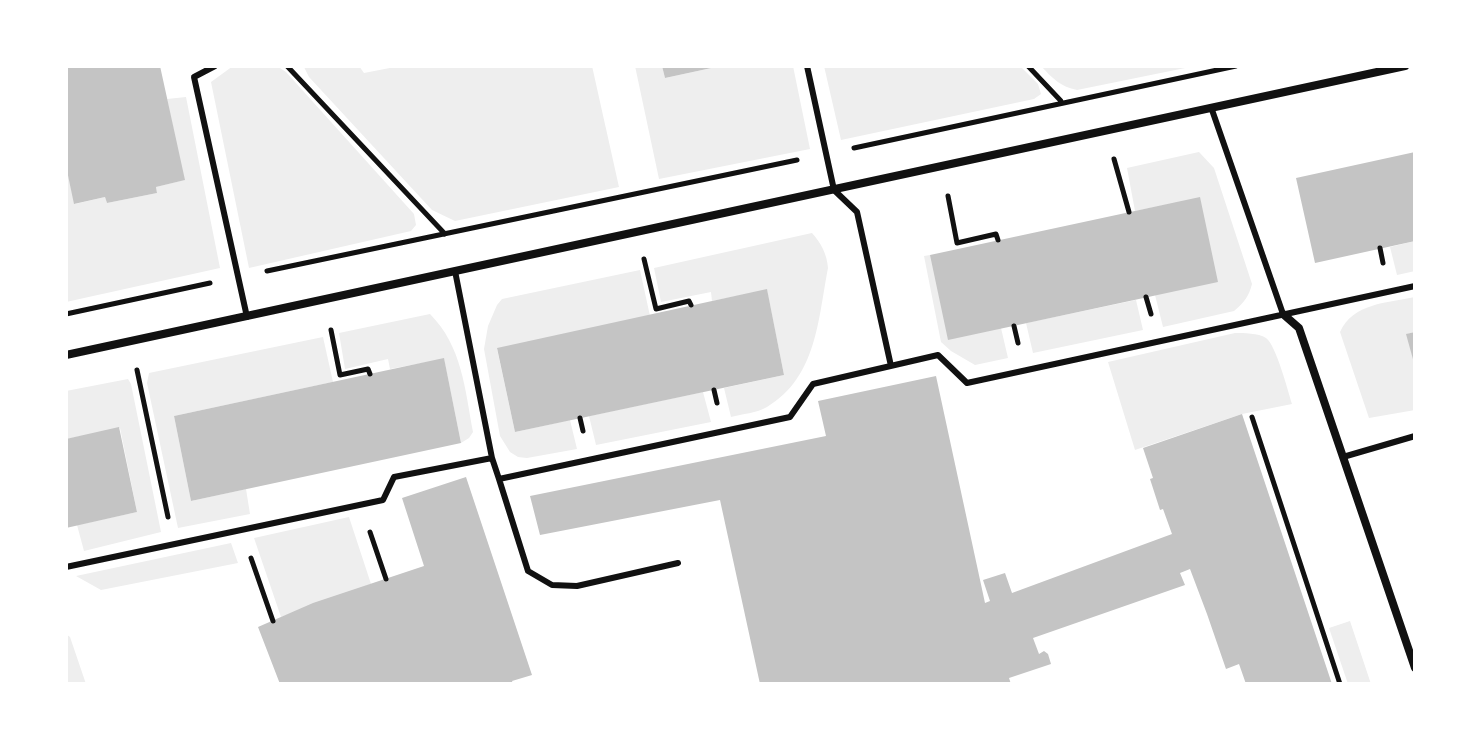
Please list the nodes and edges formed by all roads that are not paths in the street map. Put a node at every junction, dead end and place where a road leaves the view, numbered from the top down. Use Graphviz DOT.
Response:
graph roads {
  1 [pos="215,66"];
  2 [pos="807,66"];
  3 [pos="1405,66"];
  4 [pos="1211,107"];
  5 [pos="834,190"];
  6 [pos="455,271"];
  7 [pos="1415,286"];
  8 [pos="1283,314"];
  9 [pos="247,317"];
  10 [pos="66,355"];
  11 [pos="891,366"];
  12 [pos="1415,436"];
  13 [pos="1343,457"];
  14 [pos="492,458"];
  15 [pos="499,479"];
  16 [pos="678,563"];
  17 [pos="66,567"];
  18 [pos="1415,668"];
  1 -- 9 [label="lane"];
  2 -- 5 [label="lane"];
  3 -- 4 [label="street"];
  4 -- 5 [label="street"];
  4 -- 8 [label="lane"];
  5 -- 6 [label="street"];
  5 -- 11 [label="lane"];
  6 -- 9 [label="street"];
  6 -- 14 [label="lane"];
  7 -- 8 [label="lane"];
  8 -- 11 [label="lane"];
  8 -- 13 [label="street"];
  9 -- 10 [label="street"];
  11 -- 15 [label="lane"];
  12 -- 13 [label="lane"];
  13 -- 18 [label="street"];
  14 -- 15 [label="lane"];
  14 -- 17 [label="lane"];
  15 -- 16 [label="lane"];
}
